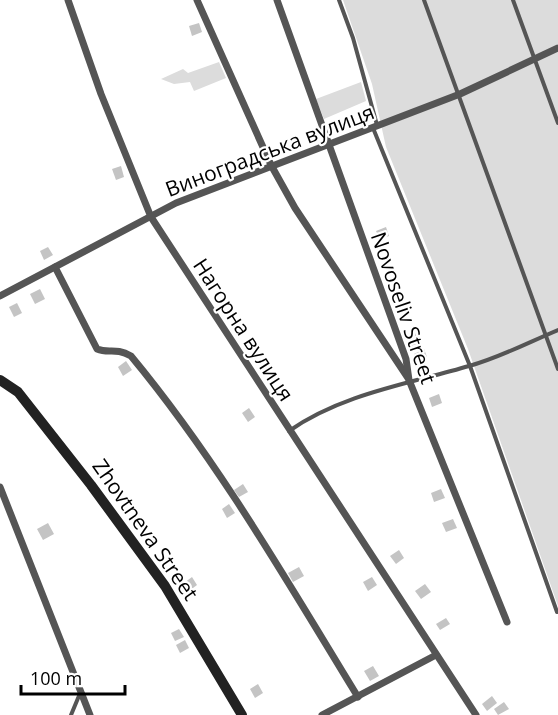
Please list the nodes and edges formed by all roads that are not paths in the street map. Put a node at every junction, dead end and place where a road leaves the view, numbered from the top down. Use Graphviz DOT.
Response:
graph roads {
  1 [pos="68,0"];
  2 [pos="197,0"];
  3 [pos="277,0"];
  4 [pos="339,0"];
  5 [pos="424,0"];
  6 [pos="513,0"];
  7 [pos="558,48"];
  8 [pos="535,59"];
  9 [pos="460,94"];
  10 [pos="558,123"];
  11 [pos="375,127"];
  12 [pos="327,145"];
  13 [pos="271,165"];
  14 [pos="151,217"];
  15 [pos="55,267"];
  16 [pos="0,296"];
  17 [pos="558,330"];
  18 [pos="545,335"];
  19 [pos="470,366"];
  20 [pos="558,369"];
  21 [pos="0,380"];
  22 [pos="410,380"];
  23 [pos="288,431"];
  24 [pos="0,487"];
  25 [pos="557,612"];
  26 [pos="507,622"];
  27 [pos="436,655"];
  28 [pos="81,691"];
  29 [pos="358,697"];
  30 [pos="71,715"];
  31 [pos="90,715"];
  32 [pos="242,715"];
  33 [pos="322,715"];
  34 [pos="476,715"];
  1 -- 14 [label="street, Нагорна вулиця"];
  2 -- 13 [label="street"];
  3 -- 12 [label="street, Novoseliv Street"];
  4 -- 11 [label="lane"];
  5 -- 9 [label="lane"];
  6 -- 8 [label="lane"];
  7 -- 8 [label="street, Виноградська вулиця"];
  8 -- 9 [label="street, Виноградська вулиця"];
  8 -- 10 [label="lane"];
  9 -- 11 [label="street, Виноградська вулиця"];
  9 -- 18 [label="lane"];
  11 -- 12 [label="street, Виноградська вулиця"];
  11 -- 19 [label="lane"];
  12 -- 13 [label="street, Виноградська вулиця"];
  12 -- 22 [label="street, Novoseliv Street"];
  13 -- 14 [label="street, Виноградська вулиця"];
  13 -- 22 [label="street"];
  14 -- 15 [label="street, Виноградська вулиця"];
  14 -- 23 [label="street, Нагорна вулиця"];
  15 -- 16 [label="street, Виноградська вулиця"];
  15 -- 29 [label="street"];
  17 -- 18 [label="lane"];
  18 -- 19 [label="lane"];
  18 -- 20 [label="lane"];
  19 -- 22 [label="lane"];
  19 -- 25 [label="lane"];
  21 -- 32 [label="main road, Zhovtneva Street"];
  22 -- 23 [label="lane"];
  22 -- 26 [label="street, Novoseliv Street"];
  23 -- 27 [label="street, Нагорна вулиця"];
  24 -- 28 [label="street"];
  27 -- 29 [label="street"];
  27 -- 34 [label="street, Нагорна вулиця"];
  28 -- 30 [label="lane"];
  28 -- 31 [label="street"];
  29 -- 33 [label="street"];
}
